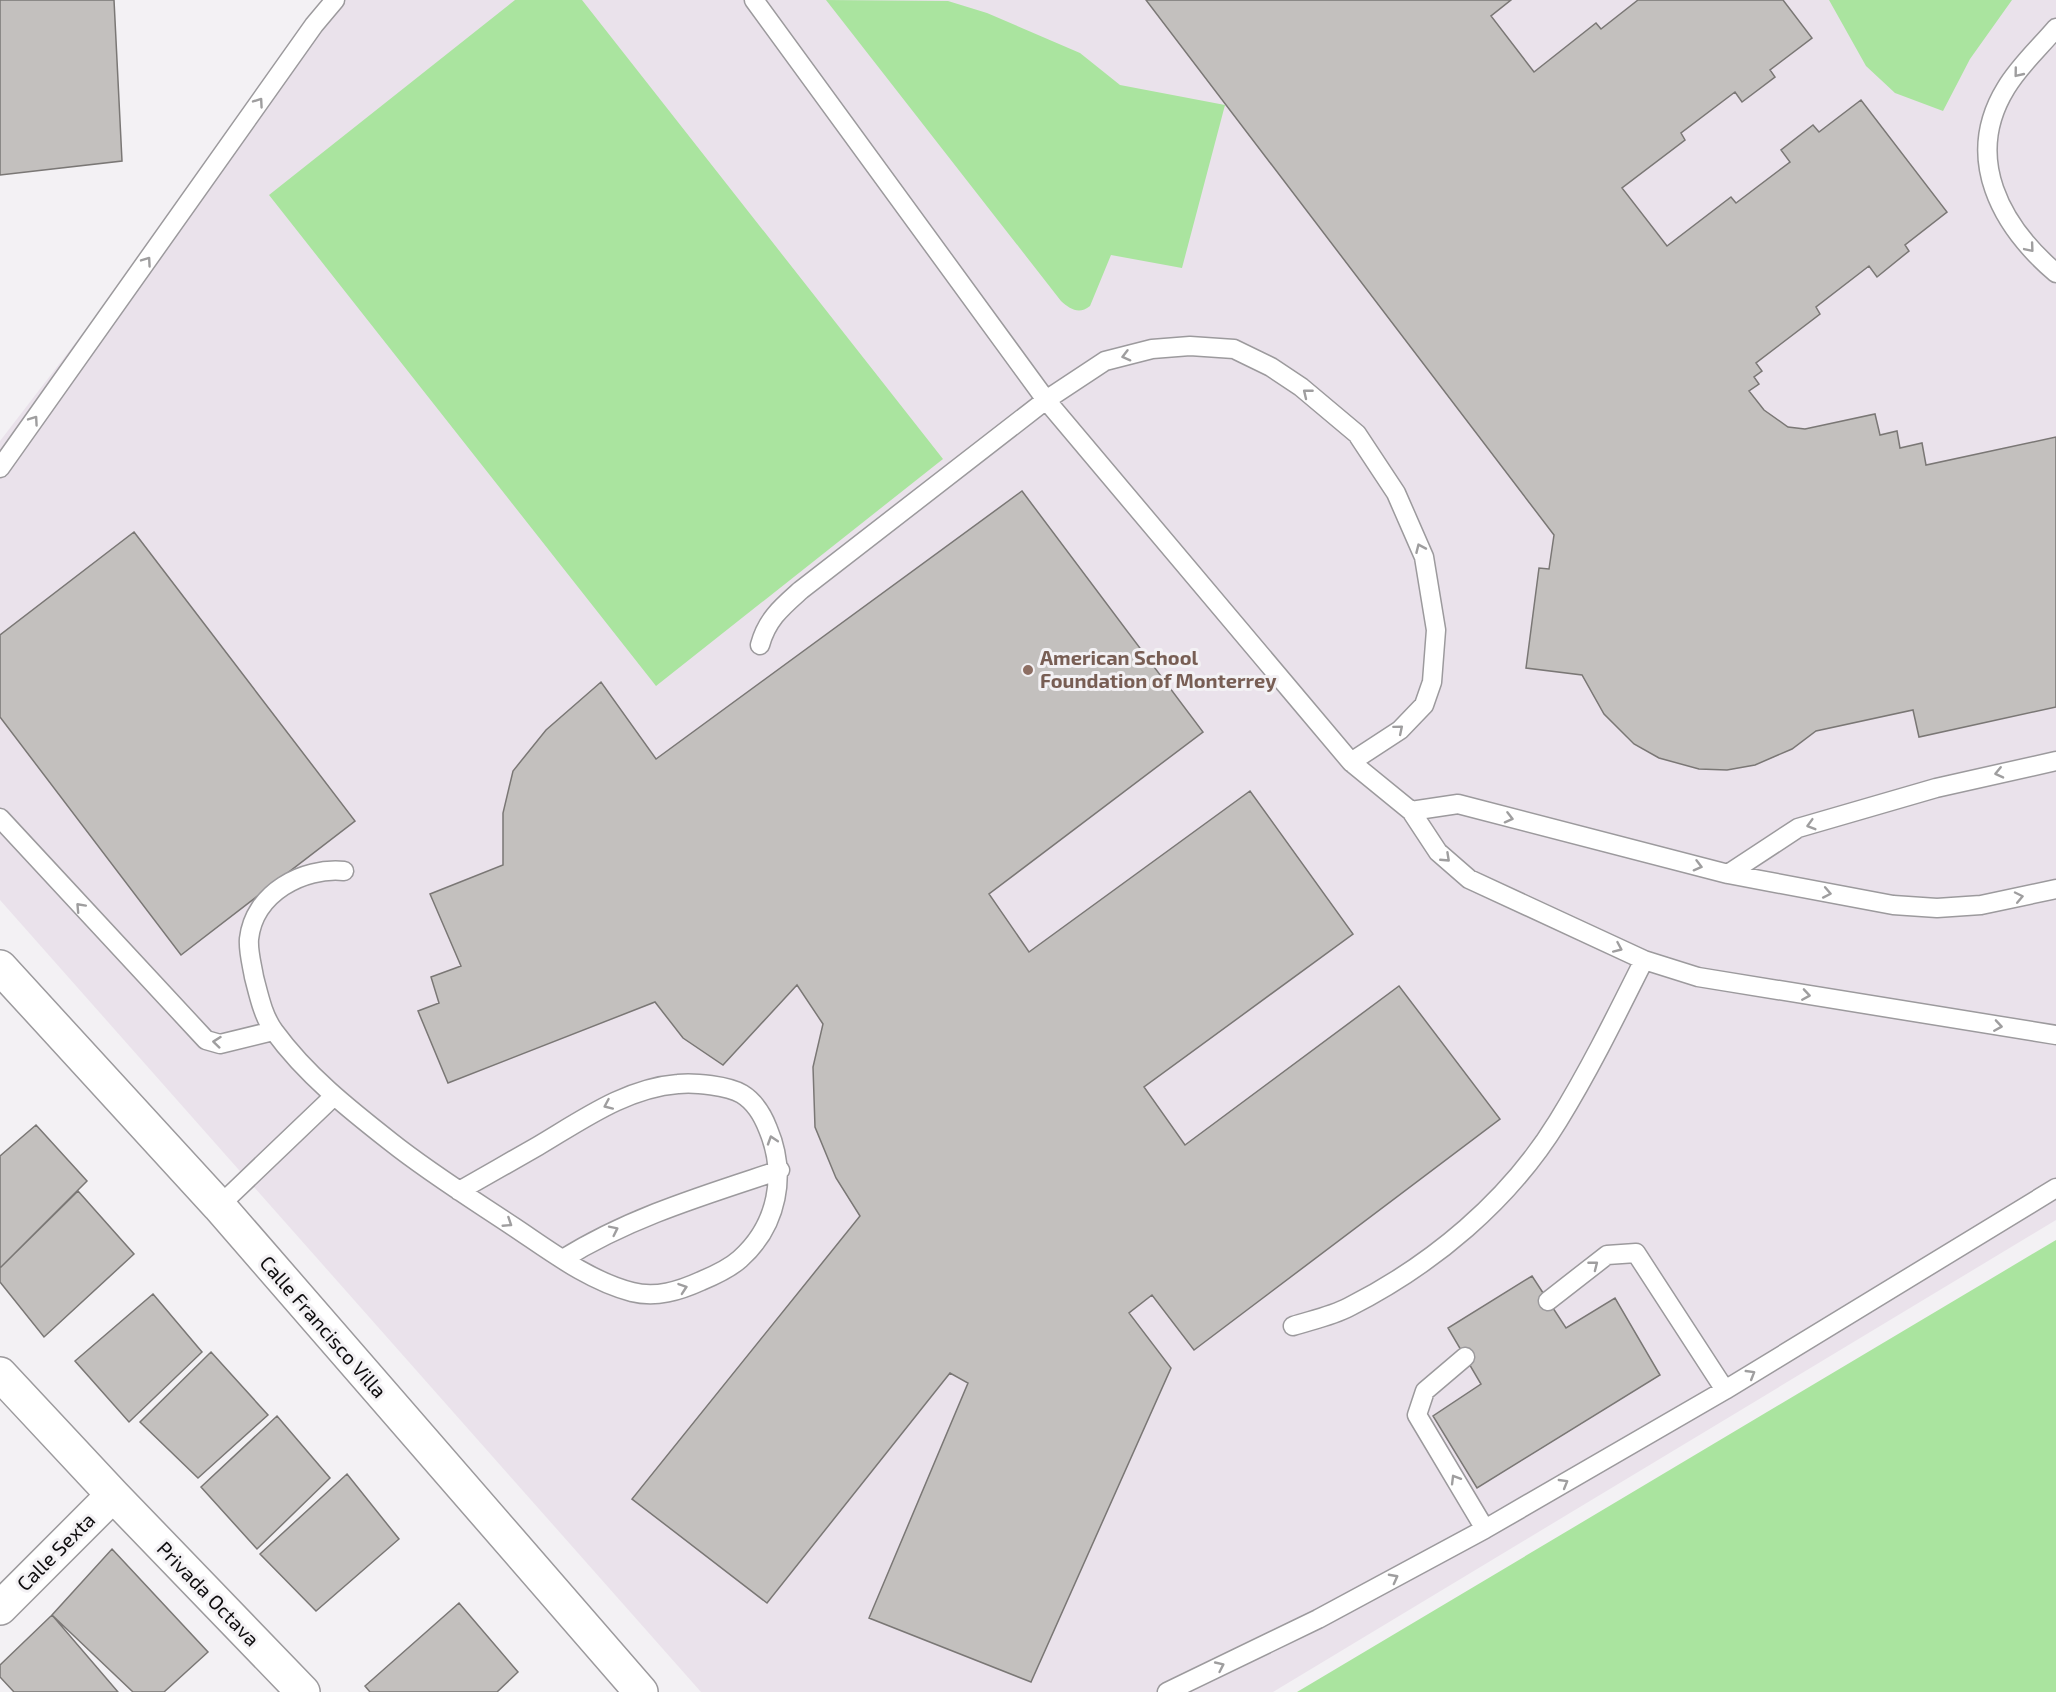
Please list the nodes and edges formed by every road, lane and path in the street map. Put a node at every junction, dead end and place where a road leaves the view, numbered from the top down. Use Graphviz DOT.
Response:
graph roads {
  1 [pos="335,0"];
  2 [pos="754,0"];
  3 [pos="2056,28"];
  4 [pos="2056,273"];
  5 [pos="1046,399"];
  6 [pos="0,468"];
  7 [pos="760,645"];
  8 [pos="2056,761"];
  9 [pos="1351,762"];
  10 [pos="1411,811"];
  11 [pos="0,818"];
  12 [pos="344,871"];
  13 [pos="1728,874"];
  14 [pos="2056,889"];
  15 [pos="1644,960"];
  16 [pos="0,967"];
  17 [pos="273,1031"];
  18 [pos="2056,1035"];
  19 [pos="333,1097"];
  20 [pos="780,1170"];
  21 [pos="2056,1188"];
  22 [pos="459,1191"];
  23 [pos="219,1206"];
  24 [pos="564,1259"];
  25 [pos="1548,1301"];
  26 [pos="1293,1326"];
  27 [pos="1465,1357"];
  28 [pos="0,1374"];
  29 [pos="1725,1390"];
  30 [pos="113,1496"];
  31 [pos="1485,1529"];
  32 [pos="0,1608"];
  33 [pos="303,1692"];
  34 [pos="641,1692"];
  35 [pos="1167,1692"];
  6 -- 1 [label="lane, one-way"];
  2 -- 5 [label="lane"];
  3 -- 4 [label="lane, one-way"];
  5 -- 7 [label="lane"];
  5 -- 9 [label="lane"];
  9 -- 5 [label="lane, one-way"];
  8 -- 13 [label="lane, one-way"];
  9 -- 10 [label="lane"];
  10 -- 13 [label="lane, one-way"];
  10 -- 15 [label="lane, one-way"];
  17 -- 11 [label="lane, one-way"];
  12 -- 17 [label="lane"];
  13 -- 14 [label="lane, one-way"];
  15 -- 18 [label="lane, one-way"];
  15 -- 26 [label="lane"];
  16 -- 23 [label="street, Calle Francisco Villa"];
  17 -- 19 [label="lane"];
  19 -- 22 [label="lane"];
  19 -- 23 [label="lane"];
  20 -- 22 [label="lane, one-way"];
  24 -- 20 [label="lane, one-way"];
  24 -- 20 [label="lane, one-way"];
  29 -- 21 [label="lane, one-way"];
  22 -- 24 [label="lane, one-way"];
  23 -- 34 [label="street, Calle Francisco Villa"];
  25 -- 29 [label="lane, one-way"];
  31 -- 27 [label="lane, one-way"];
  28 -- 30 [label="street, Privada Octava"];
  31 -- 29 [label="lane, one-way"];
  30 -- 32 [label="street, Calle Sexta"];
  30 -- 33 [label="street, Privada Octava"];
  35 -- 31 [label="lane, one-way"];
}
